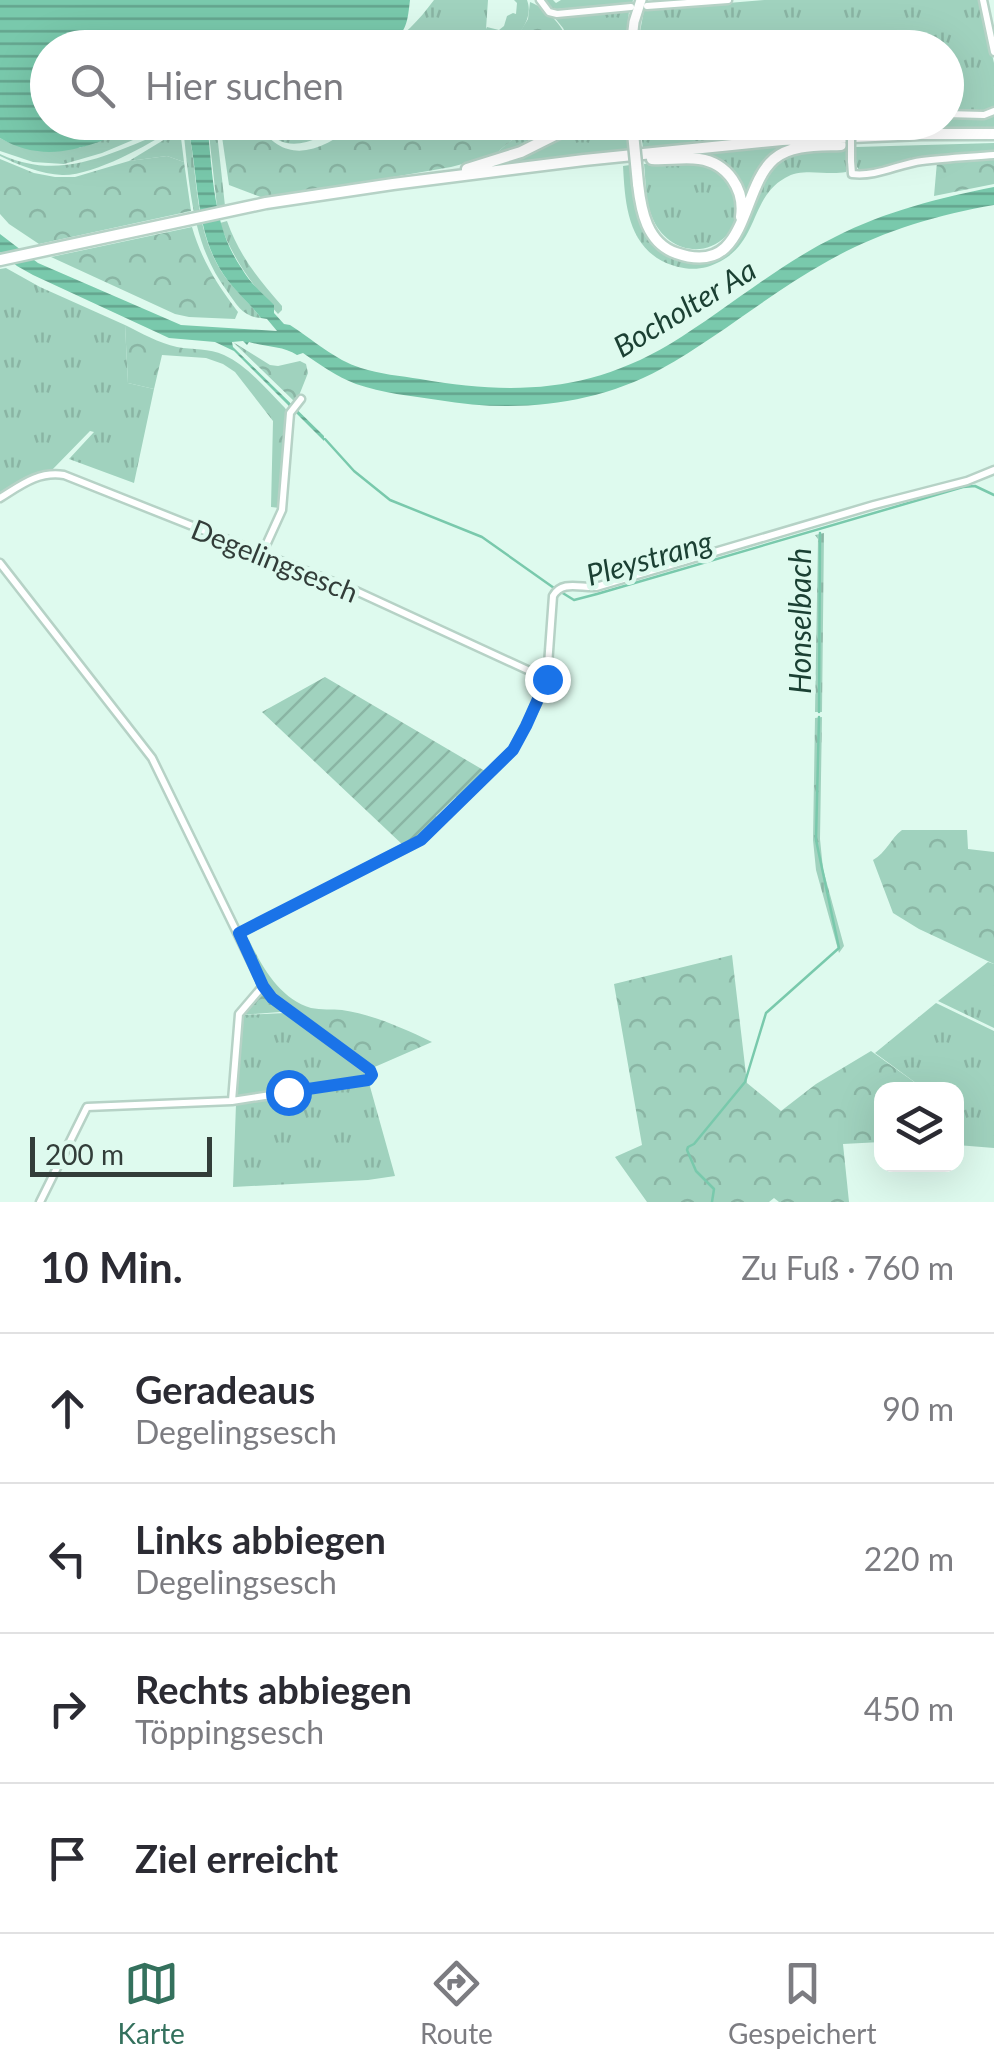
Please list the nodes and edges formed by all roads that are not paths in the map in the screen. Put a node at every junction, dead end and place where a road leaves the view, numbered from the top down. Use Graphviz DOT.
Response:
graph roads {
  1 [pos="540,0"];
  2 [pos="728,0"];
  3 [pos="982,0"];
  4 [pos="644,3"];
  5 [pos="631,7"];
  6 [pos="633,30"];
  7 [pos="994,52"];
  8 [pos="994,111"];
  9 [pos="964,114"];
  10 [pos="964,137"];
  11 [pos="994,137"];
  12 [pos="964,138"];
  13 [pos="545,140"];
  14 [pos="635,140"];
  15 [pos="782,140"];
  16 [pos="852,140"];
  17 [pos="916,140"];
  18 [pos="864,142"];
  19 [pos="994,156"];
  20 [pos="645,159"];
  21 [pos="393,184"];
  22 [pos="640,184"];
  23 [pos="267,206"];
  24 [pos="0,262"];
  25 [pos="299,402"];
  26 [pos="994,470"];
  27 [pos="0,498"];
  28 [pos="262,554"];
  29 [pos="0,563"];
  30 [pos="547,679"];
  31 [pos="239,933"];
  32 [pos="263,986"];
  33 [pos="232,1101"];
  34 [pos="40,1202"];
  1 -- 5 [label="street"];
  2 -- 4 [label="street"];
  3 -- 7 [label="street"];
  4 -- 6 [label="main road"];
  8 -- 9 [label="street"];
  10 -- 11 [label="highway"];
  11 -- 12 [label="highway"];
  13 -- 21 [label="highway"];
  14 -- 22 [label="highway, bridge"];
  15 -- 21 [label="highway"];
  16 -- 19 [label="street, bridge"];
  17 -- 18 [label="highway"];
  18 -- 20 [label="highway"];
  18 -- 22 [label="highway"];
  20 -- 22 [label="highway"];
  20 -- 23 [label="highway"];
  21 -- 23 [label="highway"];
  23 -- 24 [label="highway"];
  25 -- 28 [label="street"];
  26 -- 30 [label="street"];
  27 -- 28 [label="street, Degelingsesch"];
  28 -- 30 [label="street, Degelingsesch"];
  29 -- 31 [label="street"];
  30 -- 31 [label="street"];
  31 -- 32 [label="street"];
  32 -- 33 [label="street"];
  32 -- 33 [label="street"];
  33 -- 34 [label="street"];
}
